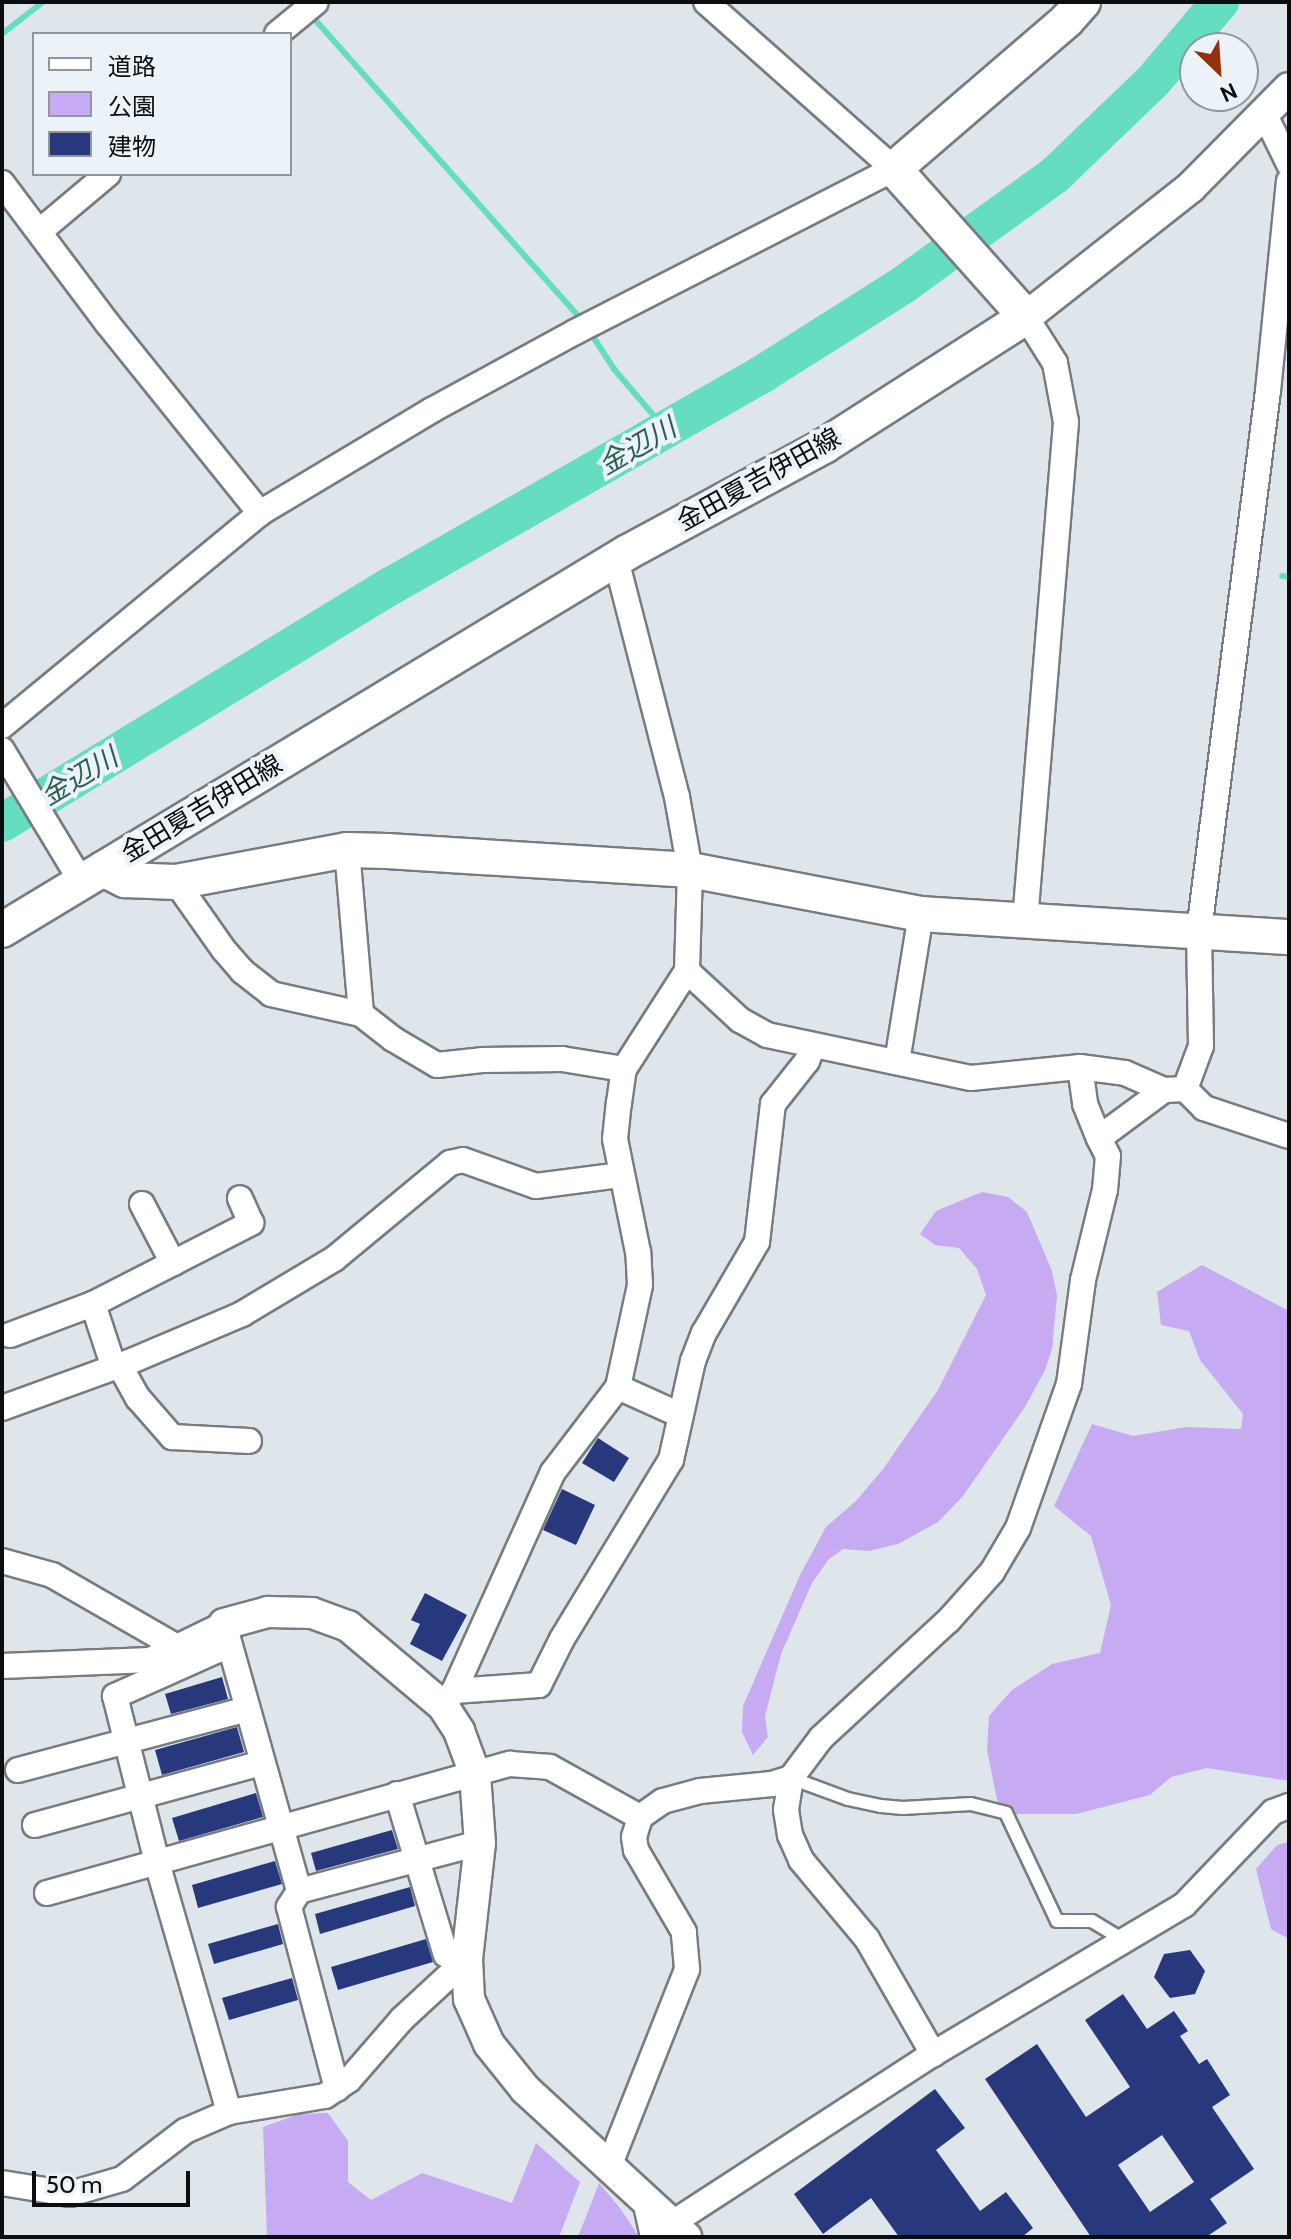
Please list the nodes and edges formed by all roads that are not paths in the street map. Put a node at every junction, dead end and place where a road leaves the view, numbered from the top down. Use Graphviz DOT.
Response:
graph roads {
  1 [pos="316,2"];
  2 [pos="706,2"];
  3 [pos="1083,2"];
  4 [pos="279,32"];
  5 [pos="1289,88"];
  6 [pos="1264,113"];
  7 [pos="1289,164"];
  8 [pos="900,174"];
  9 [pos="106,176"];
  10 [pos="1289,181"];
  11 [pos="2,183"];
  12 [pos="40,231"];
  13 [pos="1026,317"];
  14 [pos="260,513"];
  15 [pos="616,559"];
  16 [pos="2,726"];
  17 [pos="3,752"];
  18 [pos="347,850"];
  19 [pos="690,870"];
  20 [pos="85,873"];
  21 [pos="176,882"];
  22 [pos="921,914"];
  23 [pos="1025,921"];
  24 [pos="2,930"];
  25 [pos="1199,931"];
  26 [pos="1289,937"];
  27 [pos="687,971"];
  28 [pos="361,1014"];
  29 [pos="813,1045"];
  30 [pos="897,1062"];
  31 [pos="1080,1067"];
  32 [pos="624,1069"];
  33 [pos="1175,1090"];
  34 [pos="1289,1136"];
  35 [pos="1099,1138"];
  36 [pos="621,1175"];
  37 [pos="240,1198"];
  38 [pos="142,1204"];
  39 [pos="173,1263"];
  40 [pos="93,1304"];
  41 [pos="10,1335"];
  42 [pos="117,1367"];
  43 [pos="618,1387"];
  44 [pos="2,1408"];
  45 [pos="680,1415"];
  46 [pos="249,1441"];
  47 [pos="2,1561"];
  48 [pos="226,1635"];
  49 [pos="179,1648"];
  50 [pos="2,1666"];
  51 [pos="449,1699"];
  52 [pos="247,1709"];
  53 [pos="126,1740"];
  54 [pos="262,1763"];
  55 [pos="18,1770"];
  56 [pos="475,1774"];
  57 [pos="791,1778"];
  58 [pos="397,1794"];
  59 [pos="140,1797"];
  60 [pos="1289,1806"];
  61 [pos="640,1817"];
  62 [pos="35,1825"];
  63 [pos="280,1826"];
  64 [pos="480,1843"];
  65 [pos="416,1858"];
  66 [pos="157,1862"];
  67 [pos="299,1891"];
  68 [pos="47,1893"];
  69 [pos="1124,1940"];
  70 [pos="456,1957"];
  71 [pos="933,2054"];
  72 [pos="337,2089"];
  73 [pos="229,2112"];
  74 [pos="608,2169"];
  75 [pos="2,2183"];
  76 [pos="670,2233"];
  1 -- 4 [label="street"];
  2 -- 8 [label="street"];
  3 -- 8 [label="main road"];
  5 -- 6 [label="street"];
  6 -- 7 [label="street"];
  6 -- 13 [label="street"];
  8 -- 13 [label="main road"];
  8 -- 14 [label="street"];
  9 -- 12 [label="street"];
  10 -- 25 [label="street"];
  11 -- 12 [label="street"];
  12 -- 14 [label="street"];
  13 -- 15 [label="main road, 金田夏吉伊田線"];
  13 -- 23 [label="street"];
  14 -- 16 [label="street"];
  15 -- 19 [label="street"];
  15 -- 20 [label="main road, 金田夏吉伊田線"];
  17 -- 20 [label="street"];
  18 -- 19 [label="main road, 金田夏吉伊田線"];
  18 -- 21 [label="main road, 金田夏吉伊田線"];
  18 -- 28 [label="street"];
  19 -- 22 [label="main road, 金田夏吉伊田線"];
  19 -- 27 [label="street"];
  20 -- 21 [label="main road, 金田夏吉伊田線"];
  20 -- 24 [label="main road, 金田夏吉伊田線"];
  21 -- 28 [label="street"];
  22 -- 23 [label="main road, 金田夏吉伊田線"];
  22 -- 30 [label="street"];
  23 -- 25 [label="main road, 金田夏吉伊田線"];
  25 -- 26 [label="main road, 金田夏吉伊田線"];
  25 -- 33 [label="street"];
  27 -- 29 [label="street"];
  27 -- 32 [label="street"];
  28 -- 32 [label="street"];
  29 -- 30 [label="street"];
  29 -- 45 [label="street"];
  30 -- 31 [label="street"];
  31 -- 33 [label="street"];
  31 -- 35 [label="street"];
  32 -- 36 [label="street"];
  33 -- 34 [label="street"];
  33 -- 35 [label="street"];
  35 -- 57 [label="street"];
  36 -- 42 [label="street"];
  36 -- 43 [label="street"];
  37 -- 39 [label="street"];
  38 -- 39 [label="street"];
  39 -- 40 [label="street"];
  40 -- 41 [label="street"];
  40 -- 42 [label="street"];
  42 -- 44 [label="street"];
  42 -- 46 [label="street"];
  43 -- 45 [label="street"];
  43 -- 51 [label="street"];
  45 -- 51 [label="street"];
  47 -- 49 [label="street"];
  48 -- 49 [label="street"];
  48 -- 51 [label="street"];
  48 -- 52 [label="street"];
  48 -- 53 [label="street"];
  49 -- 50 [label="street"];
  51 -- 56 [label="street"];
  52 -- 53 [label="street"];
  52 -- 54 [label="street"];
  53 -- 55 [label="street"];
  53 -- 59 [label="street"];
  54 -- 59 [label="street"];
  54 -- 63 [label="street"];
  56 -- 58 [label="street"];
  56 -- 61 [label="street"];
  56 -- 64 [label="street"];
  57 -- 61 [label="street"];
  57 -- 69 [label="lane"];
  57 -- 71 [label="street"];
  58 -- 63 [label="street"];
  58 -- 65 [label="street"];
  59 -- 62 [label="street"];
  59 -- 66 [label="street"];
  60 -- 69 [label="street"];
  61 -- 74 [label="street"];
  63 -- 66 [label="street"];
  63 -- 67 [label="street"];
  64 -- 65 [label="street"];
  64 -- 70 [label="street"];
  65 -- 67 [label="street"];
  65 -- 70 [label="street"];
  66 -- 68 [label="street"];
  66 -- 73 [label="street"];
  67 -- 72 [label="street"];
  69 -- 71 [label="street"];
  70 -- 72 [label="street"];
  70 -- 74 [label="street"];
  71 -- 76 [label="street"];
  72 -- 73 [label="street"];
  73 -- 75 [label="street"];
  74 -- 76 [label="street"];
}
